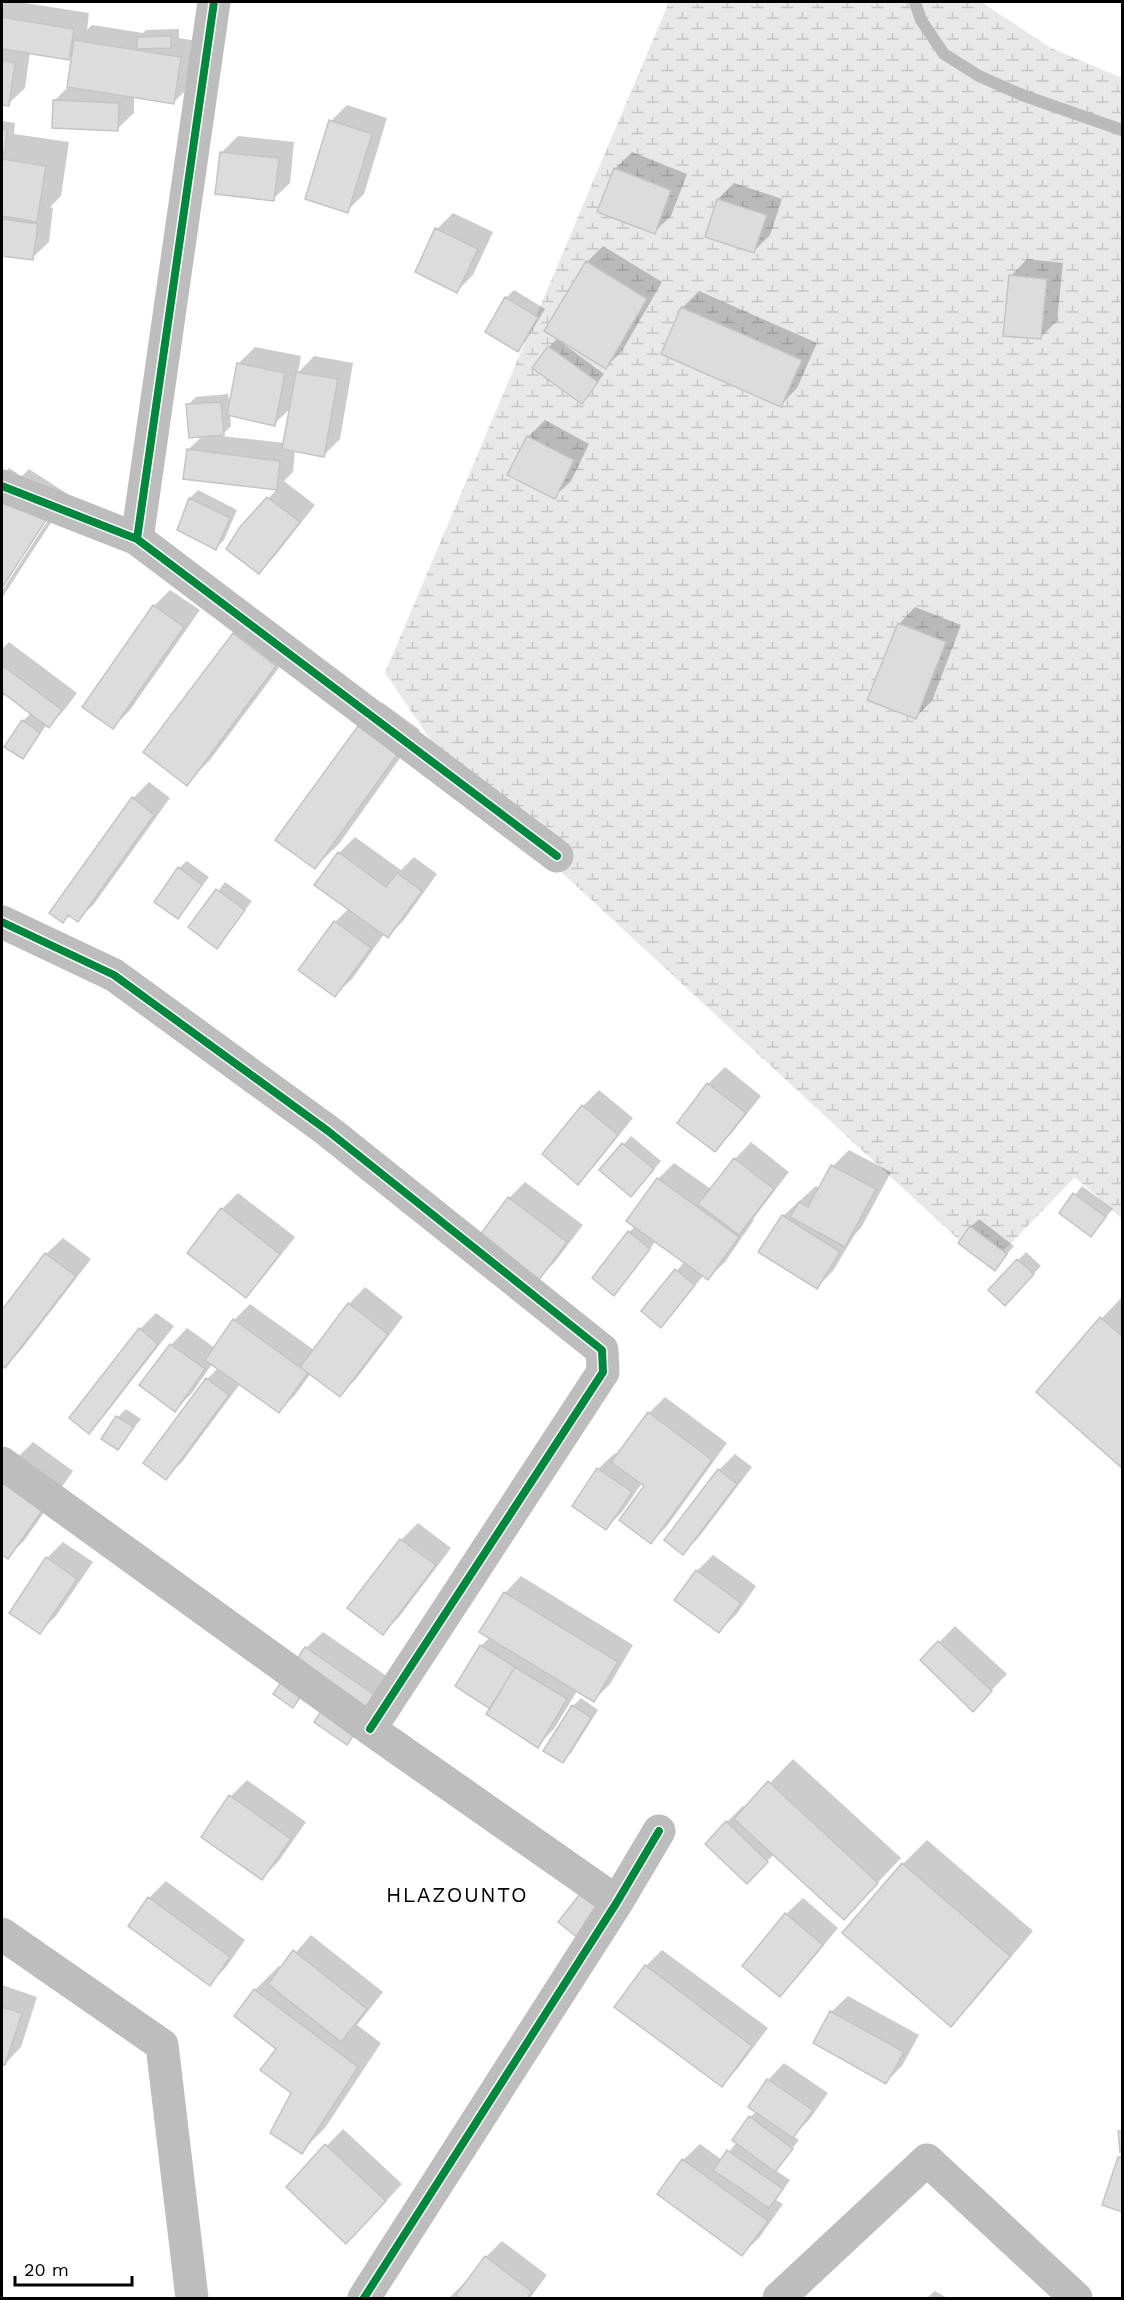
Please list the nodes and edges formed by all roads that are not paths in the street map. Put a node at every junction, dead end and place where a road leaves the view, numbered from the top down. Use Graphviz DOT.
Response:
graph roads {
  1 [pos="214,2"];
  2 [pos="2,486"];
  3 [pos="137,539"];
  4 [pos="557,856"];
  5 [pos="2,922"];
  6 [pos="2,1462"];
  7 [pos="370,1729"];
  8 [pos="659,1831"];
  9 [pos="617,1902"];
  10 [pos="2,1934"];
  11 [pos="192,2298"];
  12 [pos="364,2298"];
  13 [pos="779,2298"];
  14 [pos="1076,2298"];
  1 -- 3 [label="street"];
  2 -- 3 [label="street"];
  3 -- 4 [label="street"];
  5 -- 7 [label="street"];
  6 -- 7 [label="street"];
  7 -- 9 [label="street"];
  8 -- 9 [label="street"];
  9 -- 12 [label="street"];
  10 -- 11 [label="street"];
  13 -- 14 [label="street"];
}
